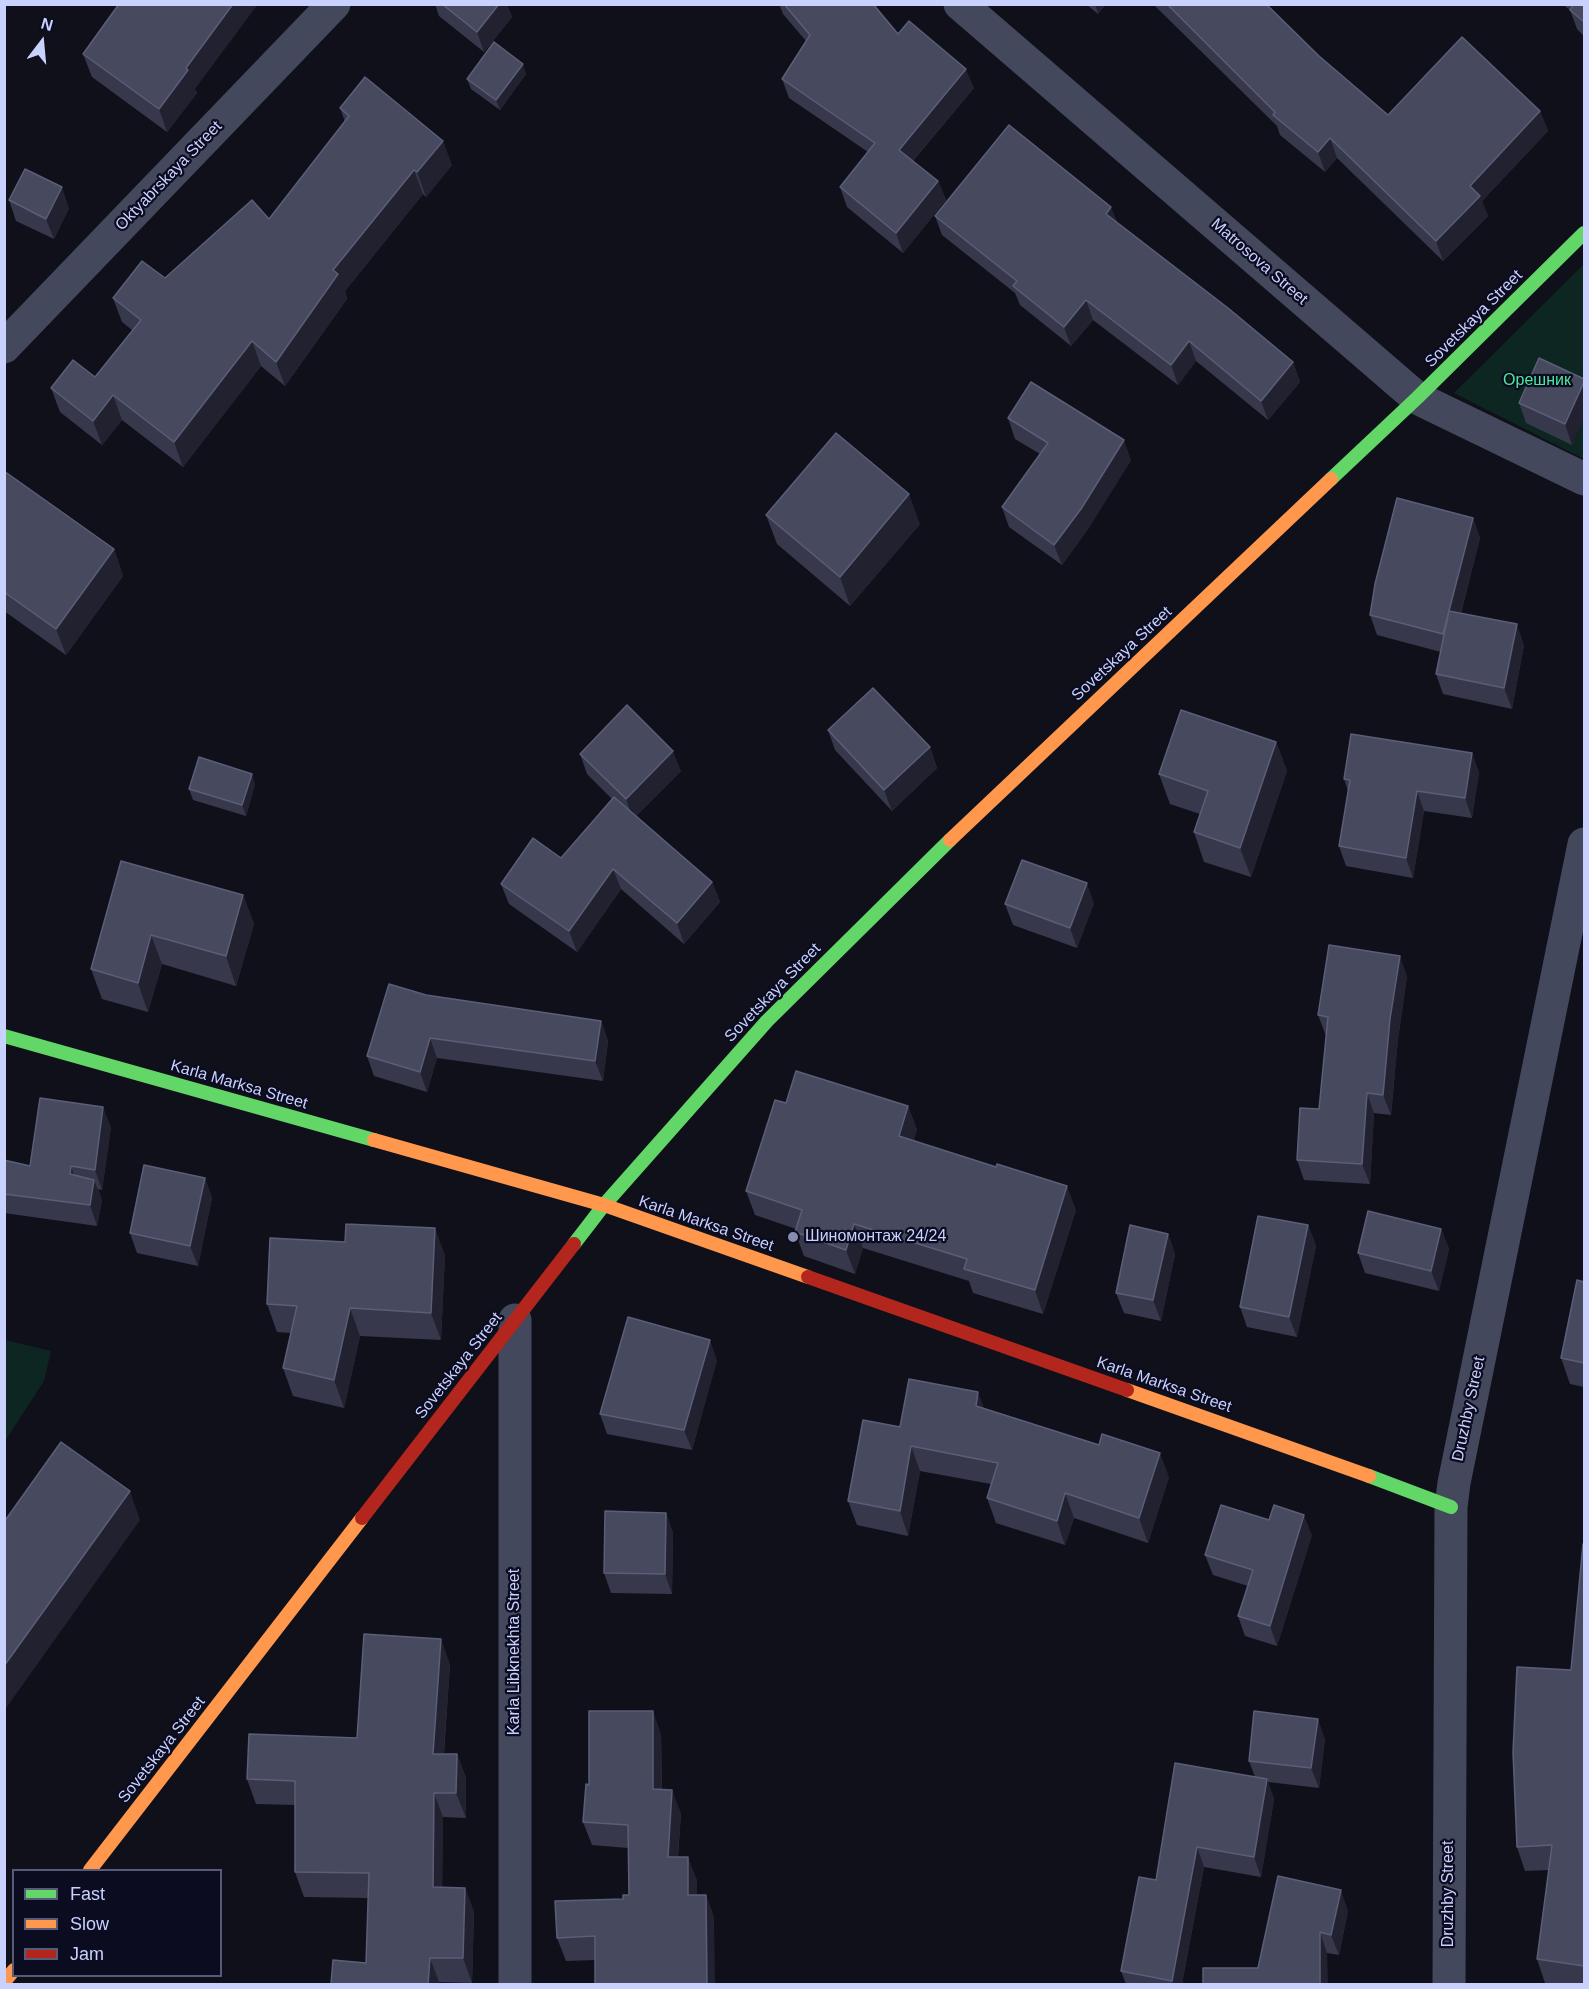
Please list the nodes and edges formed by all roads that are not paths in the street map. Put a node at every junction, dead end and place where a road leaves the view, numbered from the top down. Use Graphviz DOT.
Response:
graph roads {
  1 [pos="334,4"];
  2 [pos="960,4"];
  3 [pos="1584,233"];
  4 [pos="4,347"];
  5 [pos="1417,398"];
  6 [pos="1584,479"];
  7 [pos="1584,844"];
  8 [pos="4,1036"];
  9 [pos="604,1205"];
  10 [pos="515,1320"];
  11 [pos="1451,1507"];
  12 [pos="91,1869"];
  13 [pos="515,1984"];
  14 [pos="1449,1984"];
  1 -- 4 [label="street, Oktyabrskaya Street"];
  2 -- 5 [label="street, Matrosova Street"];
  3 -- 5 [label="street, Sovetskaya Street"];
  5 -- 6 [label="street, Matrosova Street"];
  5 -- 9 [label="street, Sovetskaya Street"];
  7 -- 11 [label="street, Druzhby Street"];
  8 -- 9 [label="street, Karla Marksa Street"];
  9 -- 10 [label="street, Sovetskaya Street"];
  9 -- 11 [label="street, Karla Marksa Street"];
  10 -- 12 [label="street, Sovetskaya Street"];
  10 -- 13 [label="street, Karla Libknekhta Street"];
  11 -- 14 [label="street, Druzhby Street"];
}
